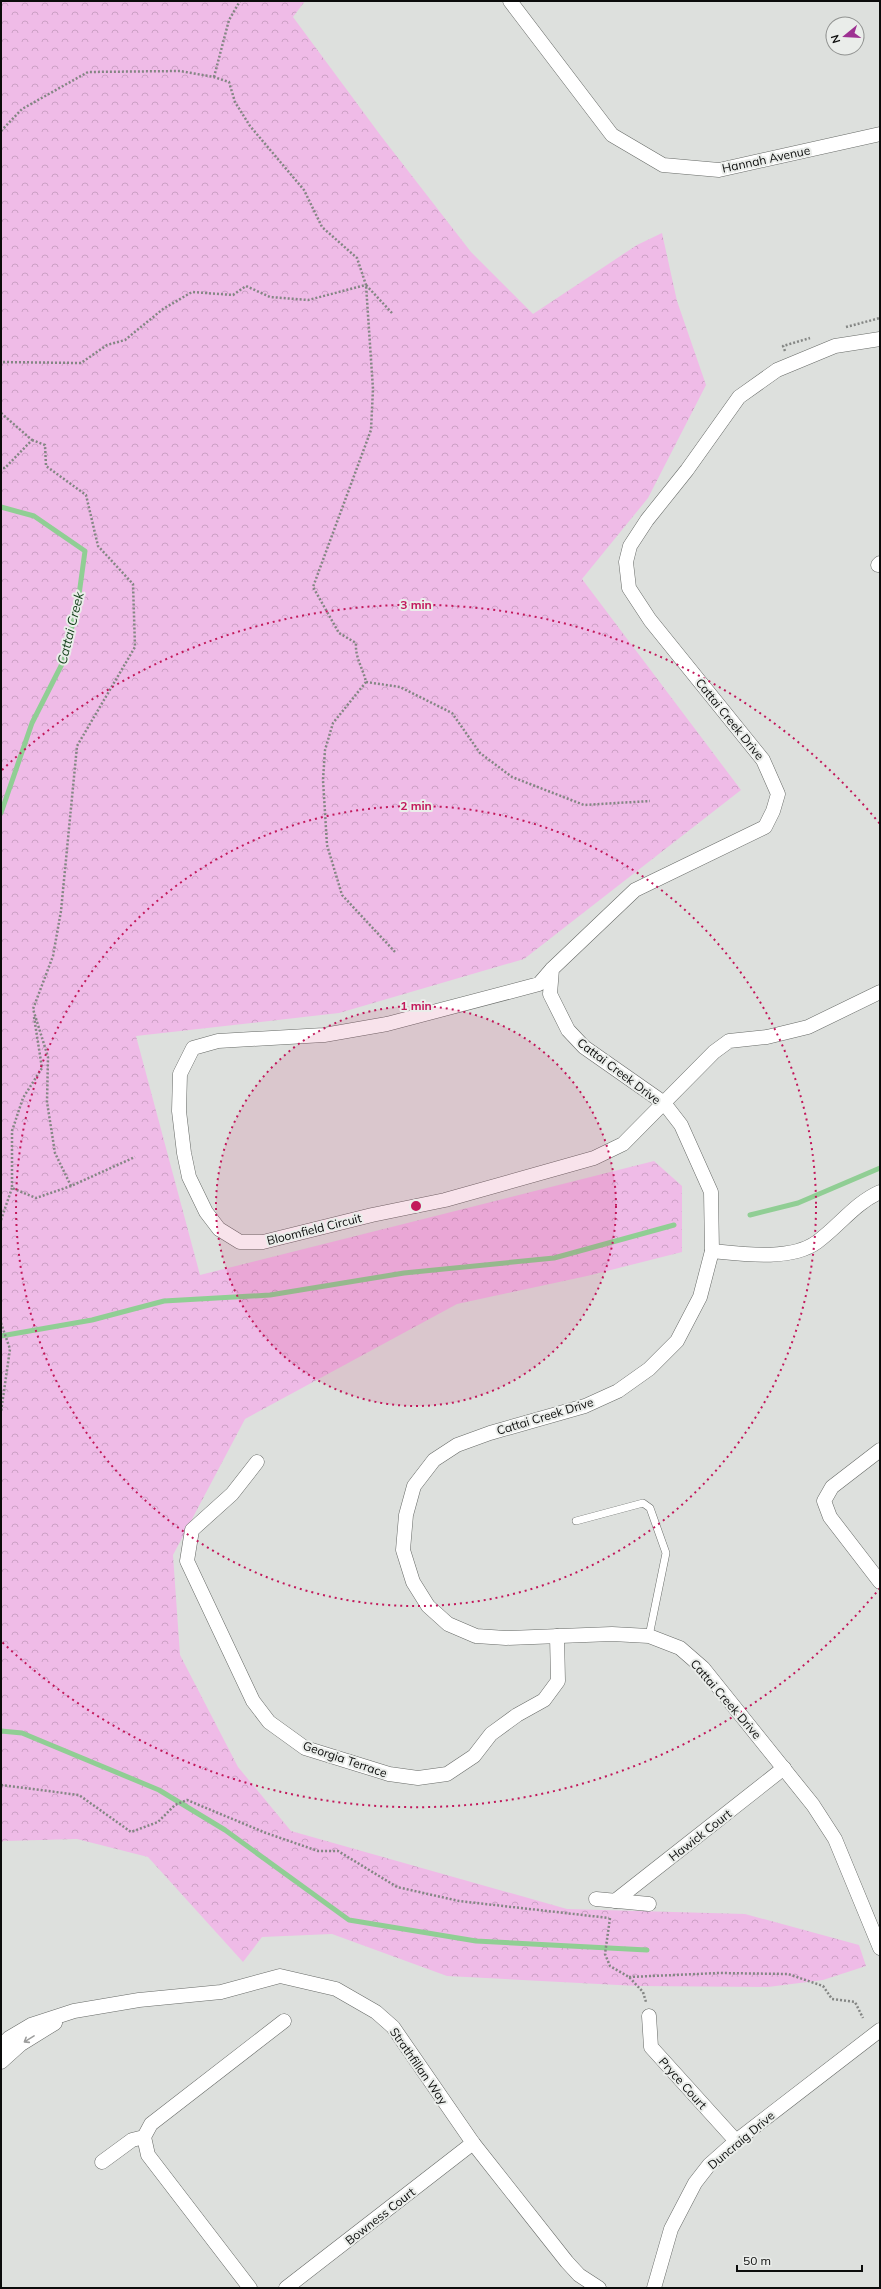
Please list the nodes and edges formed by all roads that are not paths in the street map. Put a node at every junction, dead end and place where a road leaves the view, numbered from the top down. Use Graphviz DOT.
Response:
graph roads {
  1 [pos="510,1"];
  2 [pos="880,134"];
  3 [pos="880,339"];
  4 [pos="552,969"];
  5 [pos="880,992"];
  6 [pos="664,1103"];
  7 [pos="880,1192"];
  8 [pos="712,1251"];
  9 [pos="880,1450"];
  10 [pos="257,1462"];
  11 [pos="576,1521"];
  12 [pos="880,1582"];
  13 [pos="557,1636"];
  14 [pos="649,1636"];
  15 [pos="784,1768"];
  16 [pos="596,1899"];
  17 [pos="619,1902"];
  18 [pos="649,1904"];
  19 [pos="880,1948"];
  20 [pos="74,2011"];
  21 [pos="649,2016"];
  22 [pos="284,2021"];
  23 [pos="880,2030"];
  24 [pos="1,2046"];
  25 [pos="1,2062"];
  26 [pos="144,2137"];
  27 [pos="736,2141"];
  28 [pos="473,2143"];
  29 [pos="102,2162"];
  30 [pos="250,2288"];
  31 [pos="286,2288"];
  32 [pos="599,2288"];
  33 [pos="654,2288"];
  1 -- 2 [label="street, Hannah Avenue"];
  3 -- 4 [label="street, Cattai Creek Drive"];
  4 -- 6 [label="street, Cattai Creek Drive"];
  4 -- 6 [label="street, Bloomfield Circuit"];
  5 -- 6 [label="street, Bloomfield Circuit"];
  6 -- 8 [label="street, Cattai Creek Drive"];
  7 -- 8 [label="street"];
  8 -- 13 [label="street, Cattai Creek Drive"];
  9 -- 12 [label="street"];
  10 -- 13 [label="street, Georgia Terrace"];
  11 -- 14 [label="lane"];
  13 -- 14 [label="street, Cattai Creek Drive"];
  14 -- 15 [label="street, Cattai Creek Drive"];
  15 -- 17 [label="street, Hawick Court"];
  15 -- 19 [label="street, Cattai Creek Drive"];
  16 -- 17 [label="street"];
  17 -- 18 [label="street"];
  20 -- 24 [label="street, Strathfillan Way"];
  20 -- 25 [label="street, Strathfillan Way, one-way"];
  20 -- 28 [label="street, Strathfillan Way"];
  21 -- 27 [label="street, Pryce Court"];
  22 -- 26 [label="street"];
  23 -- 27 [label="street, Duncraig Drive"];
  26 -- 29 [label="street"];
  26 -- 30 [label="street"];
  27 -- 33 [label="street, Duncraig Drive"];
  28 -- 31 [label="street, Bowness Court"];
  28 -- 32 [label="street, Strathfillan Way"];
}
